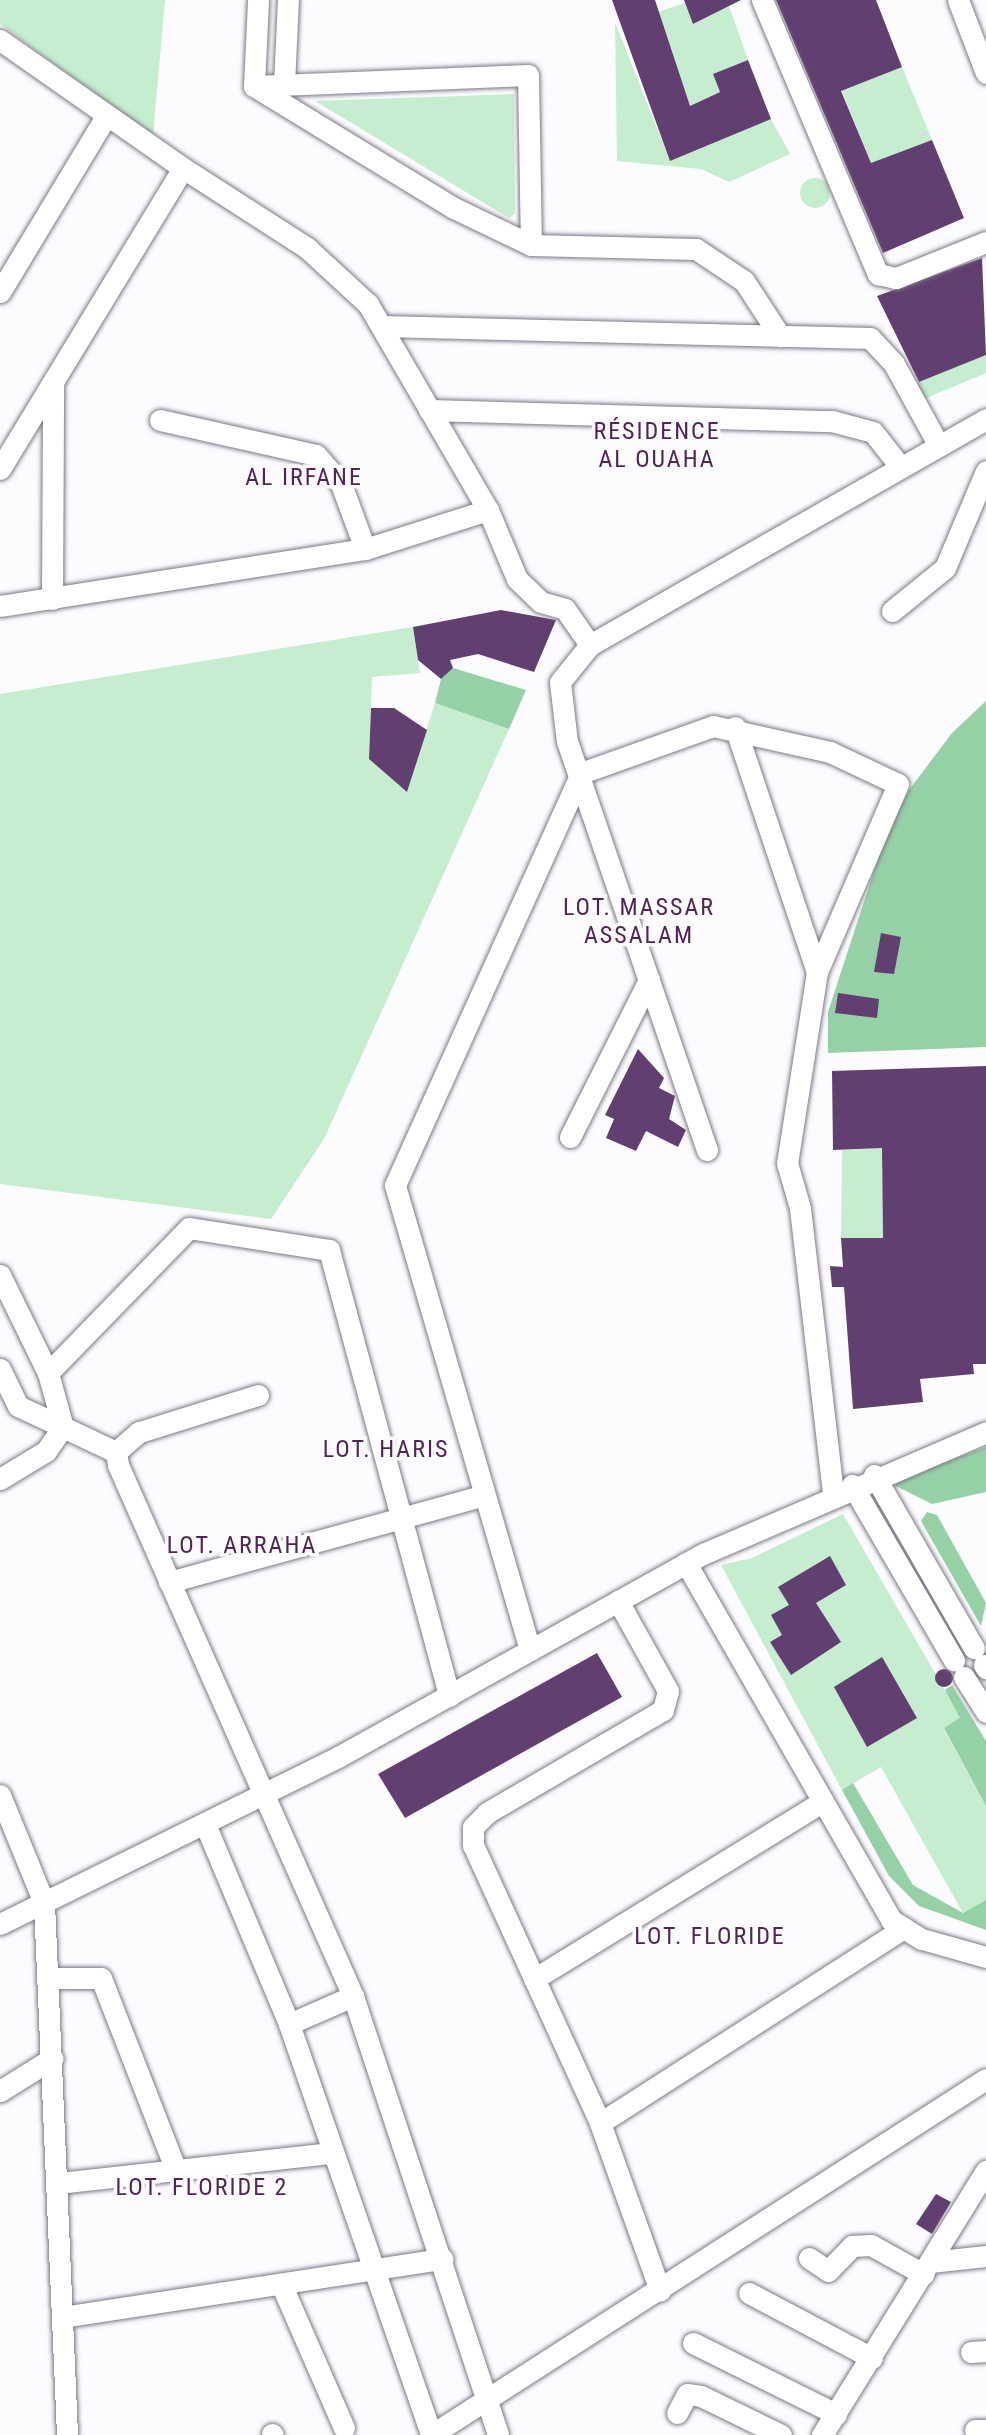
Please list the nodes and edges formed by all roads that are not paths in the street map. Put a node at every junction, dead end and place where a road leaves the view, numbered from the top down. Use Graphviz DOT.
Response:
graph roads {
  1 [pos="258,0"];
  2 [pos="288,0"];
  3 [pos="762,0"];
  4 [pos="958,0"];
  5 [pos="0,40"];
  6 [pos="986,73"];
  7 [pos="284,85"];
  8 [pos="254,86"];
  9 [pos="105,118"];
  10 [pos="183,168"];
  11 [pos="986,242"];
  12 [pos="531,245"];
  13 [pos="0,292"];
  14 [pos="382,326"];
  15 [pos="780,336"];
  16 [pos="52,383"];
  17 [pos="429,410"];
  18 [pos="986,419"];
  19 [pos="160,420"];
  20 [pos="938,444"];
  21 [pos="900,465"];
  22 [pos="0,469"];
  23 [pos="986,471"];
  24 [pos="488,510"];
  25 [pos="365,549"];
  26 [pos="52,599"];
  27 [pos="0,606"];
  28 [pos="892,611"];
  29 [pos="590,645"];
  30 [pos="735,727"];
  31 [pos="581,773"];
  32 [pos="817,972"];
  33 [pos="649,980"];
  34 [pos="570,1137"];
  35 [pos="707,1150"];
  36 [pos="0,1275"];
  37 [pos="0,1369"];
  38 [pos="48,1373"];
  39 [pos="258,1395"];
  40 [pos="63,1427"];
  41 [pos="986,1432"];
  42 [pos="117,1452"];
  43 [pos="874,1475"];
  44 [pos="0,1479"];
  45 [pos="843,1490"];
  46 [pos="484,1495"];
  47 [pos="397,1518"];
  48 [pos="686,1563"];
  49 [pos="169,1582"];
  50 [pos="618,1601"];
  51 [pos="530,1650"];
  52 [pos="980,1652"];
  53 [pos="449,1696"];
  54 [pos="985,1710"];
  55 [pos="266,1793"];
  56 [pos="0,1795"];
  57 [pos="820,1803"];
  58 [pos="205,1824"];
  59 [pos="44,1903"];
  60 [pos="0,1924"];
  61 [pos="904,1928"];
  62 [pos="986,1956"];
  63 [pos="51,1978"];
  64 [pos="534,1979"];
  65 [pos="353,1996"];
  66 [pos="289,2024"];
  67 [pos="53,2058"];
  68 [pos="986,2080"];
  69 [pos="0,2091"];
  70 [pos="600,2123"];
  71 [pos="332,2153"];
  72 [pos="176,2170"];
  73 [pos="986,2171"];
  74 [pos="59,2183"];
  75 [pos="986,2256"];
  76 [pos="809,2258"];
  77 [pos="443,2259"];
  78 [pos="927,2268"];
  79 [pos="372,2274"];
  80 [pos="282,2287"];
  81 [pos="660,2291"];
  82 [pos="749,2292"];
  83 [pos="62,2317"];
  84 [pos="693,2343"];
  85 [pos="872,2358"];
  86 [pos="488,2400"];
  87 [pos="677,2413"];
  88 [pos="836,2414"];
  89 [pos="344,2428"];
  90 [pos="67,2435"];
  91 [pos="431,2435"];
  92 [pos="498,2435"];
  93 [pos="781,2435"];
  94 [pos="822,2435"];
  1 -- 8 [label="street"];
  2 -- 7 [label="street"];
  3 -- 11 [label="street"];
  4 -- 6 [label="street"];
  5 -- 9 [label="street"];
  7 -- 8 [label="street"];
  7 -- 12 [label="street"];
  8 -- 12 [label="street"];
  9 -- 10 [label="street"];
  9 -- 13 [label="street"];
  10 -- 14 [label="street"];
  10 -- 16 [label="street"];
  12 -- 15 [label="street"];
  14 -- 15 [label="street"];
  14 -- 17 [label="street"];
  15 -- 20 [label="street"];
  16 -- 22 [label="street"];
  16 -- 26 [label="street"];
  17 -- 21 [label="street"];
  17 -- 24 [label="street"];
  18 -- 20 [label="street"];
  19 -- 25 [label="street"];
  20 -- 21 [label="street"];
  21 -- 29 [label="street"];
  23 -- 28 [label="street"];
  24 -- 25 [label="street"];
  24 -- 29 [label="street"];
  25 -- 26 [label="street"];
  26 -- 27 [label="street"];
  29 -- 31 [label="street"];
  30 -- 31 [label="street"];
  30 -- 32 [label="street"];
  30 -- 32 [label="street"];
  31 -- 33 [label="street"];
  31 -- 46 [label="street"];
  32 -- 45 [label="street"];
  33 -- 34 [label="street"];
  33 -- 35 [label="street"];
  36 -- 38 [label="street"];
  37 -- 40 [label="street"];
  38 -- 40 [label="street"];
  38 -- 47 [label="street"];
  39 -- 42 [label="street"];
  40 -- 42 [label="street"];
  40 -- 44 [label="street"];
  41 -- 43 [label="street"];
  42 -- 49 [label="street"];
  43 -- 45 [label="street"];
  43 -- 52 [label="street"];
  45 -- 48 [label="street"];
  45 -- 54 [label="street"];
  46 -- 47 [label="street"];
  46 -- 51 [label="street"];
  47 -- 49 [label="street"];
  47 -- 53 [label="street"];
  48 -- 50 [label="street"];
  48 -- 57 [label="street"];
  49 -- 55 [label="street"];
  50 -- 51 [label="street"];
  50 -- 64 [label="street"];
  51 -- 53 [label="street"];
  53 -- 55 [label="street"];
  55 -- 58 [label="street"];
  55 -- 65 [label="street"];
  56 -- 59 [label="street"];
  57 -- 61 [label="street"];
  57 -- 64 [label="street"];
  58 -- 59 [label="street"];
  58 -- 66 [label="street"];
  59 -- 60 [label="street"];
  59 -- 63 [label="street"];
  61 -- 62 [label="street"];
  61 -- 70 [label="street"];
  63 -- 67 [label="street"];
  63 -- 72 [label="street"];
  64 -- 70 [label="street"];
  65 -- 66 [label="street"];
  65 -- 77 [label="street"];
  66 -- 71 [label="street"];
  67 -- 69 [label="street"];
  67 -- 74 [label="street"];
  68 -- 81 [label="street"];
  70 -- 81 [label="street"];
  71 -- 72 [label="street"];
  71 -- 79 [label="street"];
  72 -- 74 [label="street"];
  73 -- 78 [label="street"];
  74 -- 83 [label="street"];
  75 -- 78 [label="street"];
  76 -- 78 [label="street"];
  77 -- 79 [label="street"];
  77 -- 86 [label="street"];
  78 -- 85 [label="street"];
  79 -- 80 [label="street"];
  79 -- 91 [label="street"];
  80 -- 83 [label="street"];
  80 -- 89 [label="street"];
  81 -- 86 [label="street"];
  82 -- 85 [label="street"];
  83 -- 90 [label="street"];
  84 -- 88 [label="street"];
  85 -- 88 [label="street"];
  86 -- 91 [label="street"];
  86 -- 92 [label="street"];
  87 -- 93 [label="street"];
  88 -- 94 [label="street"];
}
